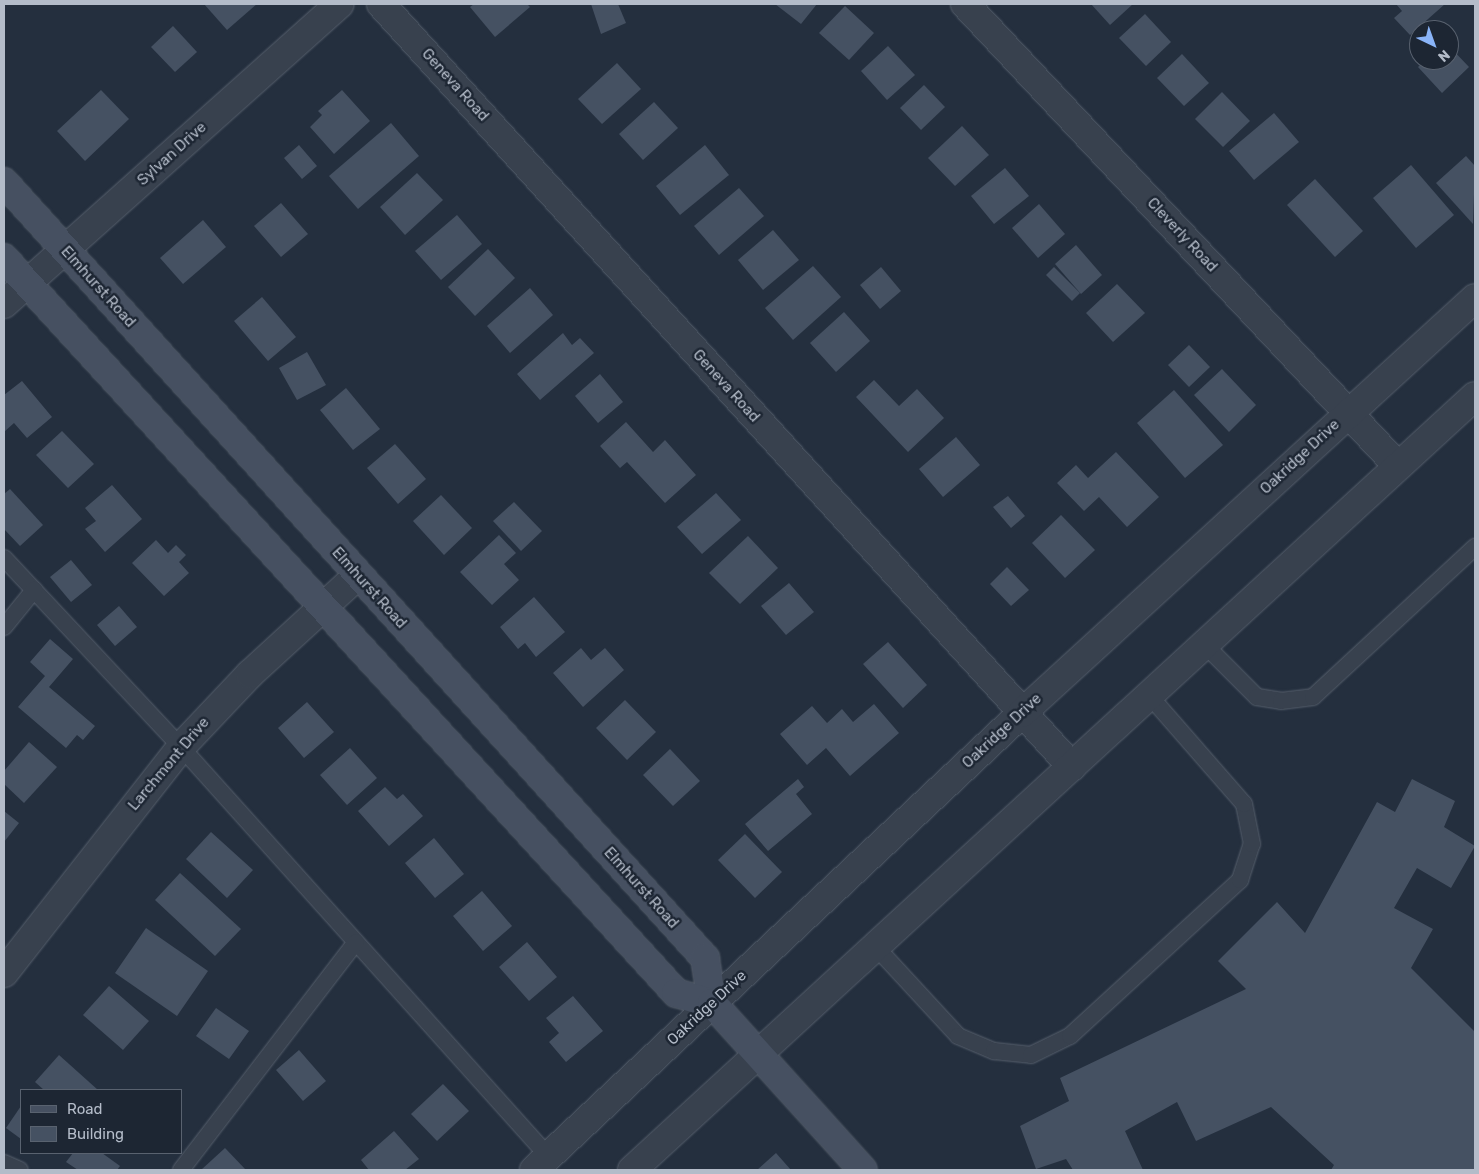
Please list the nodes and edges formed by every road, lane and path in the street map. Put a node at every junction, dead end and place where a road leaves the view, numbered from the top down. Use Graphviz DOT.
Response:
graph roads {
  1 [pos="340,4"];
  2 [pos="382,4"];
  3 [pos="965,4"];
  4 [pos="4,182"];
  5 [pos="65,250"];
  6 [pos="4,258"];
  7 [pos="27,284"];
  8 [pos="1475,298"];
  9 [pos="4,304"];
  10 [pos="1475,396"];
  11 [pos="1349,413"];
  12 [pos="1398,466"];
  13 [pos="1475,547"];
  14 [pos="4,558"];
  15 [pos="357,576"];
  16 [pos="34,590"];
  17 [pos="323,607"];
  18 [pos="4,627"];
  19 [pos="1204,644"];
  20 [pos="1150,695"];
  21 [pos="1022,713"];
  22 [pos="181,747"];
  23 [pos="1072,767"];
  24 [pos="356,942"];
  25 [pos="876,947"];
  26 [pos="4,974"];
  27 [pos="712,1003"];
  28 [pos="759,1054"];
  29 [pos="4,1163"];
  30 [pos="542,1164"];
  31 [pos="20,1170"];
  32 [pos="181,1170"];
  33 [pos="632,1170"];
  34 [pos="863,1170"];
  1 -- 5 [label="street, Sylvan Drive"];
  2 -- 21 [label="street, Geneva Road"];
  3 -- 11 [label="street, Cleverly Road"];
  4 -- 5 [label="street, Elmhurst Road"];
  5 -- 7 [label="street, Sylvan Drive"];
  5 -- 15 [label="street, Elmhurst Road"];
  6 -- 7 [label="street"];
  7 -- 9 [label="street, Sylvan Drive"];
  7 -- 17 [label="street"];
  8 -- 11 [label="street, Oakridge Drive"];
  10 -- 12 [label="street"];
  11 -- 12 [label="street, Cleverly Road"];
  11 -- 21 [label="street, Oakridge Drive"];
  12 -- 19 [label="street"];
  13 -- 19 [label="lane"];
  14 -- 16 [label="lane"];
  15 -- 17 [label="street, Larchmont Drive"];
  15 -- 27 [label="street, Elmhurst Road"];
  16 -- 18 [label="lane"];
  16 -- 22 [label="lane"];
  17 -- 22 [label="street, Larchmont Drive"];
  17 -- 27 [label="street"];
  19 -- 20 [label="street"];
  20 -- 23 [label="street"];
  20 -- 25 [label="lane"];
  21 -- 23 [label="street, Geneva Road"];
  21 -- 27 [label="street, Oakridge Drive"];
  22 -- 24 [label="lane"];
  22 -- 26 [label="street, Larchmont Drive"];
  23 -- 25 [label="street"];
  24 -- 30 [label="lane"];
  24 -- 32 [label="lane"];
  25 -- 28 [label="street"];
  27 -- 28 [label="street"];
  27 -- 30 [label="street, Oakridge Drive"];
  28 -- 33 [label="street"];
  28 -- 34 [label="street"];
  29 -- 31 [label="lane"];
}
